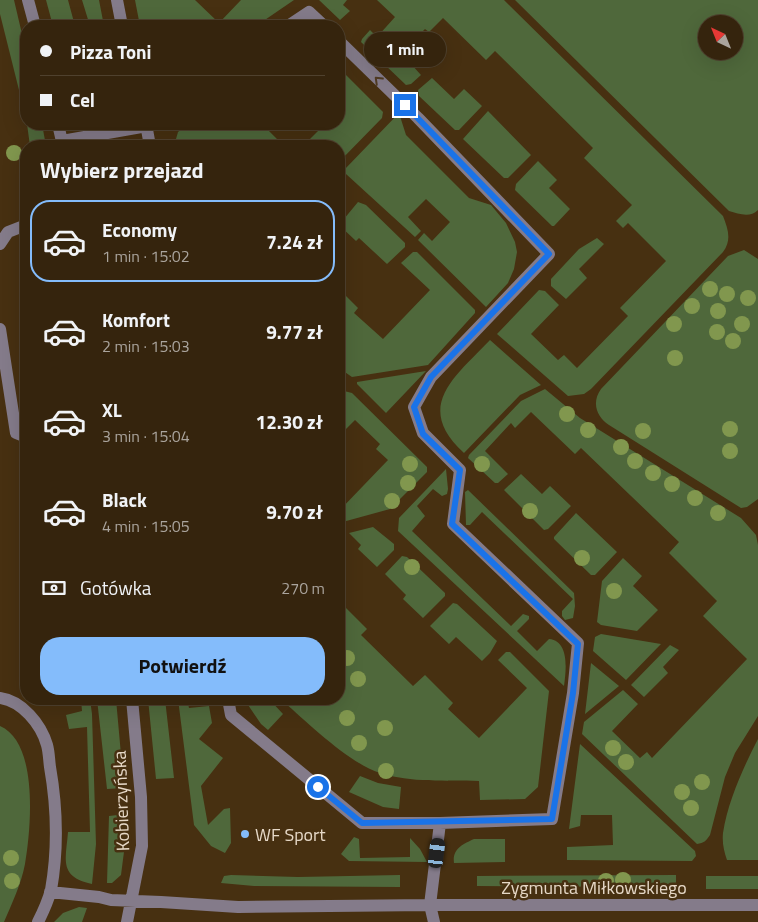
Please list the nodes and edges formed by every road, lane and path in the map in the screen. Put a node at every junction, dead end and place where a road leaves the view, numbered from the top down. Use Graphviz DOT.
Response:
graph roads {
  1 [pos="28,0"];
  2 [pos="117,0"];
  3 [pos="33,20"];
  4 [pos="121,20"];
  5 [pos="297,20"];
  6 [pos="318,20"];
  7 [pos="345,47"];
  8 [pos="125,130"];
  9 [pos="80,140"];
  10 [pos="20,227"];
  11 [pos="0,244"];
  12 [pos="0,329"];
  13 [pos="20,435"];
  14 [pos="0,698"];
  15 [pos="133,705"];
  16 [pos="229,705"];
  17 [pos="440,823"];
  18 [pos="50,892"];
  19 [pos="132,902"];
  20 [pos="430,905"];
  21 [pos="758,905"];
  22 [pos="38,922"];
  23 [pos="127,922"];
  24 [pos="434,922"];
  1 -- 3 [label="street"];
  2 -- 4 [label="street"];
  5 -- 6 [label="street"];
  17 -- 7 [label="street, one-way"];
  8 -- 9 [label="street"];
  10 -- 11 [label="street"];
  12 -- 13 [label="street"];
  14 -- 18 [label="street"];
  15 -- 19 [label="street, Kobierzyńska"];
  16 -- 17 [label="street"];
  17 -- 20 [label="street"];
  18 -- 19 [label="street"];
  18 -- 22 [label="street"];
  19 -- 20 [label="street, Zygmunta Miłkowskiego"];
  19 -- 23 [label="street, Kobierzyńska"];
  20 -- 21 [label="street, Zygmunta Miłkowskiego"];
  20 -- 24 [label="street"];
}
